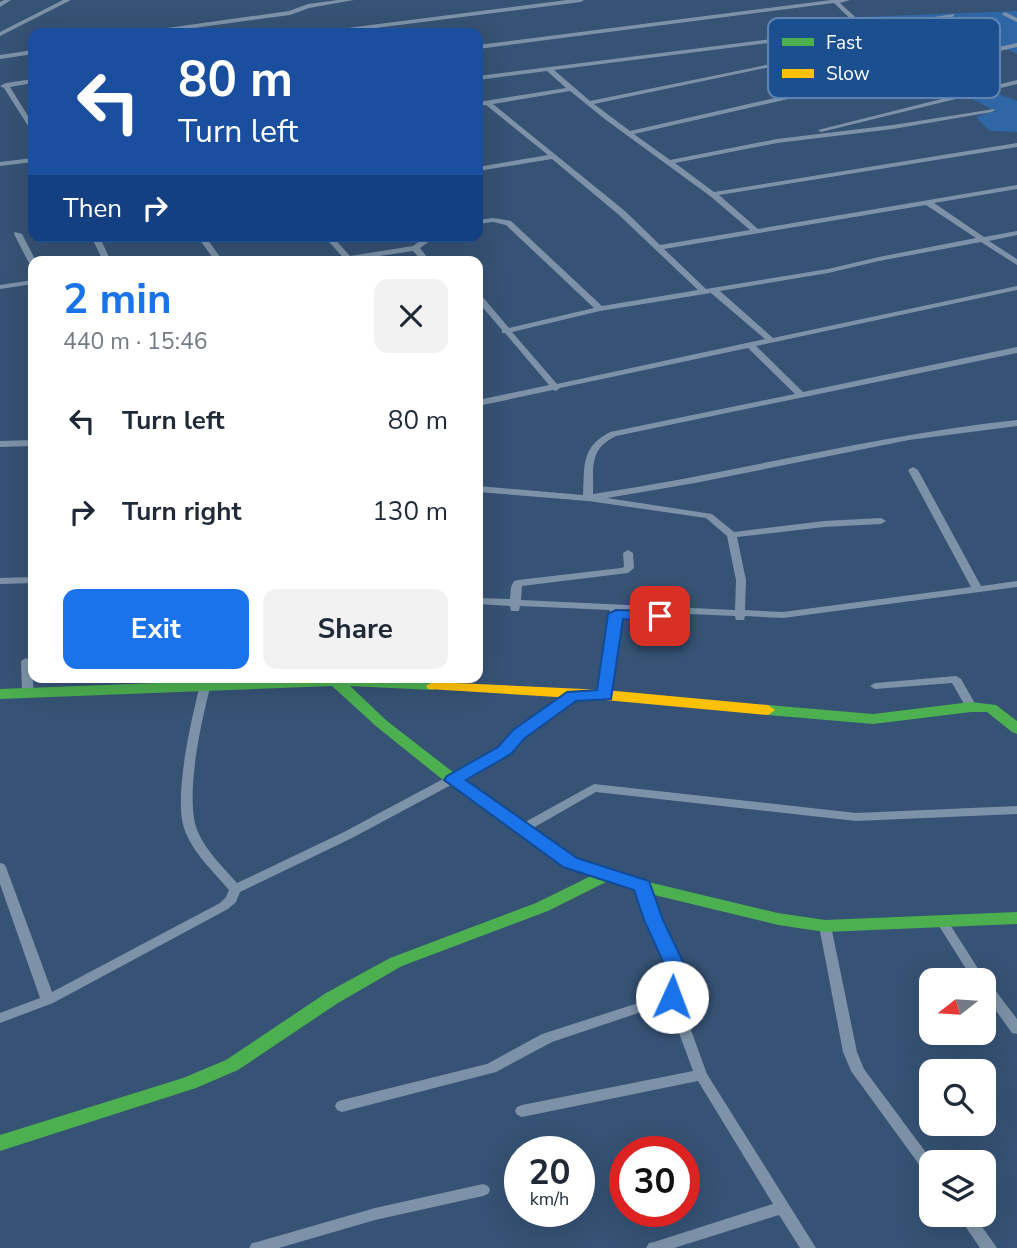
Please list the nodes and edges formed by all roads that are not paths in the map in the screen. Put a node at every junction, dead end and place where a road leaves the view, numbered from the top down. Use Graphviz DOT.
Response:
graph roads {
  1 [pos="8,0"];
  2 [pos="68,0"];
  3 [pos="351,0"];
  4 [pos="581,0"];
  5 [pos="847,0"];
  6 [pos="835,1"];
  7 [pos="0,5"];
  8 [pos="1005,14"];
  9 [pos="952,15"];
  10 [pos="853,18"];
  11 [pos="933,18"];
  12 [pos="1017,20"];
  13 [pos="182,28"];
  14 [pos="363,28"];
  15 [pos="0,34"];
  16 [pos="768,41"];
  17 [pos="483,46"];
  18 [pos="28,53"];
  19 [pos="0,57"];
  20 [pos="768,67"];
  21 [pos="548,69"];
  22 [pos="483,77"];
  23 [pos="28,82"];
  24 [pos="1017,82"];
  25 [pos="3,86"];
  26 [pos="1000,86"];
  27 [pos="570,89"];
  28 [pos="783,98"];
  29 [pos="952,98"];
  30 [pos="483,103"];
  31 [pos="590,103"];
  32 [pos="483,104"];
  33 [pos="992,110"];
  34 [pos="28,122"];
  35 [pos="631,133"];
  36 [pos="778,141"];
  37 [pos="1017,145"];
  38 [pos="550,157"];
  39 [pos="28,161"];
  40 [pos="671,162"];
  41 [pos="0,164"];
  42 [pos="483,168"];
  43 [pos="1017,187"];
  44 [pos="713,194"];
  45 [pos="929,203"];
  46 [pos="483,221"];
  47 [pos="756,231"];
  48 [pos="1017,233"];
  49 [pos="18,234"];
  50 [pos="984,240"];
  51 [pos="333,242"];
  52 [pos="424,242"];
  53 [pos="415,248"];
  54 [pos="659,248"];
  55 [pos="29,256"];
  56 [pos="346,256"];
  57 [pos="371,256"];
  58 [pos="422,256"];
  59 [pos="1017,263"];
  60 [pos="28,283"];
  61 [pos="0,287"];
  62 [pos="1017,288"];
  63 [pos="708,290"];
  64 [pos="483,304"];
  65 [pos="600,309"];
  66 [pos="505,331"];
  67 [pos="771,340"];
  68 [pos="750,345"];
  69 [pos="1017,351"];
  70 [pos="556,388"];
  71 [pos="802,396"];
  72 [pos="483,402"];
  73 [pos="1017,423"];
  74 [pos="28,443"];
  75 [pos="0,444"];
  76 [pos="913,470"];
  77 [pos="483,489"];
  78 [pos="588,498"];
  79 [pos="881,521"];
  80 [pos="732,535"];
  81 [pos="628,553"];
  82 [pos="0,576"];
  83 [pos="28,577"];
  84 [pos="28,578"];
  85 [pos="0,581"];
  86 [pos="1017,584"];
  87 [pos="978,590"];
  88 [pos="1017,590"];
  89 [pos="483,602"];
  90 [pos="515,606"];
  91 [pos="483,607"];
  92 [pos="616,611"];
  93 [pos="740,617"];
  94 [pos="26,661"];
  95 [pos="177,683"];
  96 [pos="207,683"];
  97 [pos="338,683"];
  98 [pos="367,683"];
  99 [pos="875,686"];
  100 [pos="27,693"];
  101 [pos="0,694"];
  102 [pos="605,695"];
  103 [pos="572,696"];
  104 [pos="971,707"];
  105 [pos="1017,729"];
  106 [pos="453,780"];
  107 [pos="1017,810"];
  108 [pos="522,829"];
  109 [pos="0,867"];
  110 [pos="607,875"];
  111 [pos="642,886"];
  112 [pos="235,889"];
  113 [pos="1017,918"];
  114 [pos="943,923"];
  115 [pos="825,926"];
  116 [pos="973,968"];
  117 [pos="672,997"];
  118 [pos="48,1000"];
  119 [pos="996,1001"];
  120 [pos="0,1018"];
  121 [pos="1017,1029"];
  122 [pos="701,1075"];
  123 [pos="342,1105"];
  124 [pos="522,1111"];
  125 [pos="0,1143"];
  126 [pos="919,1154"];
  127 [pos="484,1190"];
  128 [pos="781,1208"];
  129 [pos="974,1227"];
  130 [pos="257,1248"];
  131 [pos="654,1248"];
  132 [pos="808,1248"];
  133 [pos="989,1248"];
  1 -- 7 [label="street"];
  2 -- 15 [label="street"];
  3 -- 13 [label="street"];
  4 -- 14 [label="street"];
  5 -- 6 [label="street"];
  6 -- 10 [label="street"];
  6 -- 17 [label="street"];
  8 -- 12 [label="street"];
  9 -- 11 [label="street"];
  16 -- 21 [label="street"];
  18 -- 19 [label="street"];
  20 -- 31 [label="street"];
  21 -- 22 [label="street"];
  21 -- 27 [label="street"];
  23 -- 25 [label="street"];
  24 -- 26 [label="street"];
  25 -- 34 [label="street"];
  27 -- 30 [label="street"];
  27 -- 31 [label="street"];
  28 -- 35 [label="street"];
  29 -- 36 [label="street"];
  31 -- 35 [label="street"];
  32 -- 38 [label="street"];
  33 -- 36 [label="street"];
  35 -- 40 [label="street"];
  36 -- 40 [label="street"];
  37 -- 44 [label="street"];
  38 -- 42 [label="street"];
  38 -- 54 [label="street"];
  39 -- 41 [label="street"];
  40 -- 44 [label="street"];
  43 -- 45 [label="street"];
  44 -- 47 [label="street"];
  45 -- 47 [label="street"];
  45 -- 50 [label="street"];
  46 -- 65 [label="street"];
  47 -- 54 [label="street"];
  48 -- 50 [label="street"];
  49 -- 55 [label="street"];
  50 -- 59 [label="street"];
  50 -- 63 [label="street"];
  51 -- 56 [label="street"];
  52 -- 53 [label="street"];
  53 -- 57 [label="street"];
  53 -- 58 [label="street"];
  54 -- 63 [label="street"];
  60 -- 61 [label="street"];
  62 -- 67 [label="street"];
  63 -- 65 [label="street"];
  63 -- 67 [label="street"];
  64 -- 66 [label="street"];
  65 -- 66 [label="street"];
  66 -- 70 [label="street"];
  67 -- 68 [label="street"];
  68 -- 70 [label="street"];
  68 -- 71 [label="street"];
  69 -- 71 [label="street"];
  70 -- 72 [label="street"];
  71 -- 78 [label="street"];
  73 -- 78 [label="street"];
  74 -- 75 [label="street"];
  76 -- 87 [label="street"];
  77 -- 78 [label="street"];
  78 -- 80 [label="street"];
  79 -- 80 [label="street"];
  80 -- 93 [label="street"];
  81 -- 90 [label="street"];
  82 -- 83 [label="street"];
  84 -- 85 [label="street"];
  86 -- 87 [label="street"];
  87 -- 93 [label="street"];
  88 -- 93 [label="street"];
  89 -- 90 [label="street"];
  90 -- 91 [label="street"];
  90 -- 92 [label="street"];
  92 -- 93 [label="street"];
  92 -- 102 [label="street"];
  94 -- 100 [label="street"];
  95 -- 100 [label="street"];
  96 -- 112 [label="street"];
  97 -- 106 [label="street"];
  98 -- 103 [label="street"];
  99 -- 104 [label="street"];
  100 -- 101 [label="street"];
  102 -- 103 [label="street"];
  102 -- 104 [label="street"];
  103 -- 106 [label="street"];
  104 -- 105 [label="street"];
  106 -- 108 [label="street"];
  106 -- 112 [label="street"];
  107 -- 108 [label="street"];
  108 -- 110 [label="street"];
  109 -- 118 [label="street"];
  110 -- 111 [label="street"];
  110 -- 125 [label="street"];
  111 -- 115 [label="street"];
  111 -- 117 [label="street"];
  112 -- 118 [label="street"];
  113 -- 114 [label="street"];
  114 -- 115 [label="street"];
  114 -- 116 [label="street"];
  115 -- 126 [label="street"];
  117 -- 122 [label="street"];
  117 -- 123 [label="street"];
  118 -- 120 [label="street"];
  119 -- 121 [label="street"];
  122 -- 124 [label="street"];
  122 -- 128 [label="street"];
  127 -- 130 [label="street"];
  128 -- 131 [label="street"];
  128 -- 132 [label="street"];
  129 -- 133 [label="street"];
}
